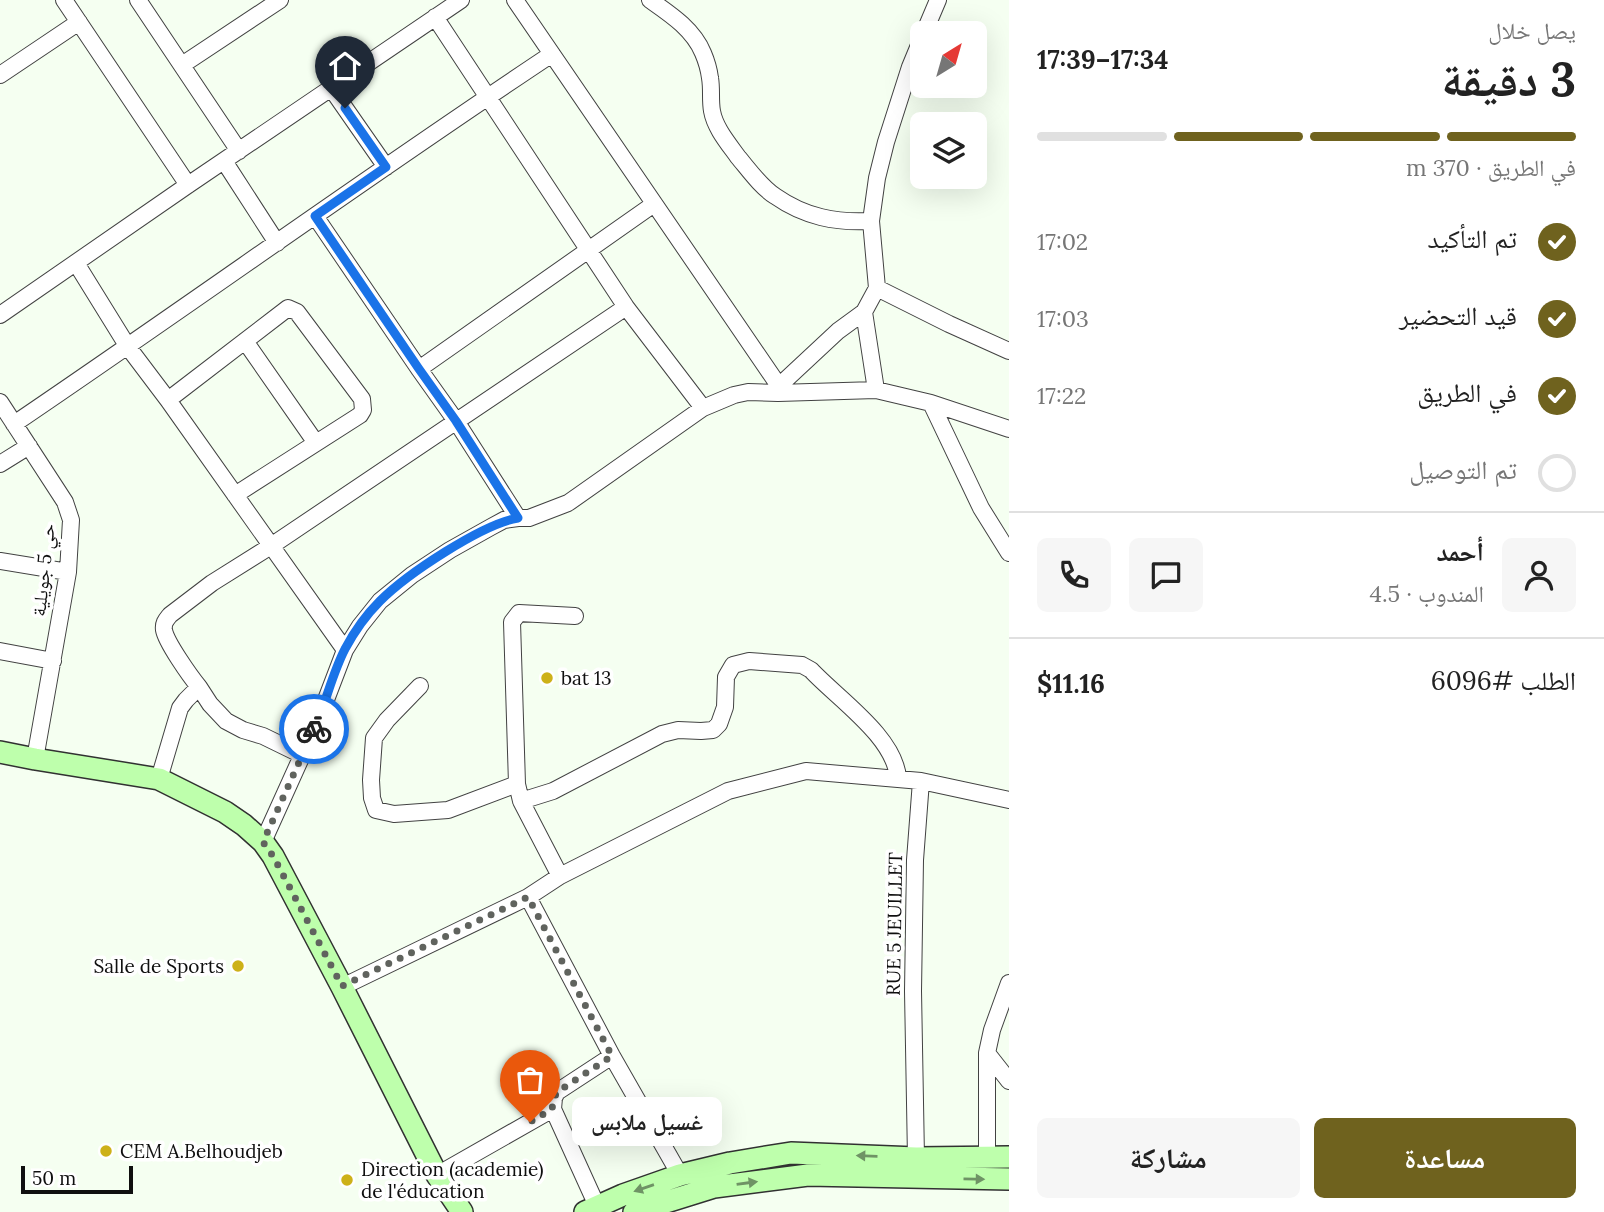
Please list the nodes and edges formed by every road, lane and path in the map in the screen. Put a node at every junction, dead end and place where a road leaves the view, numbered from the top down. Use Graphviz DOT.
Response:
graph roads {
  1 [pos="64,0"];
  2 [pos="138,0"];
  3 [pos="280,0"];
  4 [pos="515,0"];
  5 [pos="650,0"];
  6 [pos="938,0"];
  7 [pos="453,2"];
  8 [pos="435,18"];
  9 [pos="929,21"];
  10 [pos="79,22"];
  11 [pos="552,54"];
  12 [pos="182,65"];
  13 [pos="910,67"];
  14 [pos="0,75"];
  15 [pos="331,88"];
  16 [pos="487,97"];
  17 [pos="239,151"];
  18 [pos="224,161"];
  19 [pos="386,167"];
  20 [pos="187,185"];
  21 [pos="654,204"];
  22 [pos="315,216"];
  23 [pos="871,220"];
  24 [pos="277,243"];
  25 [pos="588,249"];
  26 [pos="76,263"];
  27 [pos="877,288"];
  28 [pos="626,307"];
  29 [pos="864,312"];
  30 [pos="0,315"];
  31 [pos="245,341"];
  32 [pos="128,347"];
  33 [pos="1009,351"];
  34 [pos="419,369"];
  35 [pos="779,389"];
  36 [pos="876,390"];
  37 [pos="169,400"];
  38 [pos="0,402"];
  39 [pos="931,403"];
  40 [pos="703,408"];
  41 [pos="456,421"];
  42 [pos="14,424"];
  43 [pos="1009,429"];
  44 [pos="316,443"];
  45 [pos="29,446"];
  46 [pos="0,464"];
  47 [pos="235,495"];
  48 [pos="518,518"];
  49 [pos="271,546"];
  50 [pos="1009,553"];
  51 [pos="0,561"];
  52 [pos="68,572"];
  53 [pos="575,616"];
  54 [pos="345,650"];
  55 [pos="0,651"];
  56 [pos="53,661"];
  57 [pos="420,686"];
  58 [pos="199,687"];
  59 [pos="0,752"];
  60 [pos="302,755"];
  61 [pos="35,759"];
  62 [pos="898,778"];
  63 [pos="159,779"];
  64 [pos="921,782"];
  65 [pos="517,784"];
  66 [pos="1009,800"];
  67 [pos="522,801"];
  68 [pos="263,842"];
  69 [pos="560,876"];
  70 [pos="528,897"];
  71 [pos="1009,983"];
  72 [pos="342,986"];
  73 [pos="987,1053"];
  74 [pos="612,1056"];
  75 [pos="1009,1081"];
  76 [pos="552,1109"];
  77 [pos="987,1157"];
  78 [pos="1009,1157"];
  79 [pos="916,1158"];
  80 [pos="437,1175"];
  81 [pos="680,1175"];
  82 [pos="1009,1179"];
  83 [pos="591,1209"];
  84 [pos="447,1212"];
  85 [pos="462,1212"];
  86 [pos="634,1212"];
  1 -- 10 [label="street"];
  2 -- 12 [label="street"];
  3 -- 12 [label="street"];
  4 -- 11 [label="street"];
  5 -- 23 [label="street"];
  6 -- 9 [label="street"];
  7 -- 8 [label="street"];
  8 -- 15 [label="street"];
  8 -- 16 [label="street"];
  10 -- 14 [label="street"];
  10 -- 20 [label="street"];
  11 -- 16 [label="street"];
  11 -- 21 [label="street"];
  12 -- 17 [label="street"];
  13 -- 23 [label="street"];
  15 -- 17 [label="street"];
  15 -- 19 [label="street"];
  16 -- 19 [label="street"];
  16 -- 25 [label="street"];
  17 -- 18 [label="street"];
  18 -- 20 [label="street"];
  18 -- 24 [label="street"];
  19 -- 22 [label="street"];
  20 -- 26 [label="street"];
  21 -- 25 [label="street"];
  21 -- 35 [label="street"];
  22 -- 24 [label="street"];
  22 -- 34 [label="street"];
  23 -- 27 [label="street"];
  24 -- 32 [label="street"];
  25 -- 28 [label="street"];
  25 -- 34 [label="street"];
  26 -- 30 [label="street"];
  26 -- 32 [label="street"];
  27 -- 29 [label="street"];
  27 -- 33 [label="street"];
  28 -- 40 [label="street"];
  28 -- 41 [label="street"];
  29 -- 35 [label="street"];
  29 -- 36 [label="street"];
  31 -- 37 [label="street"];
  31 -- 44 [label="street"];
  31 -- 44 [label="street"];
  32 -- 37 [label="street"];
  32 -- 42 [label="street"];
  34 -- 41 [label="street"];
  35 -- 36 [label="street"];
  35 -- 40 [label="street"];
  36 -- 39 [label="street"];
  37 -- 47 [label="street"];
  38 -- 42 [label="street, حي 5 جويلية"];
  39 -- 43 [label="street"];
  39 -- 50 [label="street"];
  40 -- 48 [label="street"];
  41 -- 48 [label="street"];
  41 -- 49 [label="street"];
  42 -- 45 [label="street, حي 5 جويلية"];
  44 -- 47 [label="street"];
  45 -- 46 [label="street"];
  45 -- 52 [label="street, حي 5 جويلية"];
  47 -- 49 [label="street"];
  48 -- 54 [label="street"];
  49 -- 54 [label="street"];
  49 -- 58 [label="street"];
  51 -- 52 [label="street"];
  52 -- 56 [label="street, حي 5 جويلية"];
  53 -- 65 [label="street"];
  54 -- 60 [label="street"];
  55 -- 56 [label="street"];
  56 -- 61 [label="street, حي 5 جويلية"];
  57 -- 65 [label="street"];
  58 -- 60 [label="street"];
  58 -- 63 [label="street"];
  59 -- 61 [label="main road"];
  60 -- 68 [label="street"];
  61 -- 63 [label="main road"];
  62 -- 64 [label="street"];
  62 -- 67 [label="street"];
  62 -- 69 [label="street"];
  63 -- 68 [label="main road"];
  64 -- 66 [label="street"];
  64 -- 79 [label="street, RUE 5 JEUILLET"];
  65 -- 67 [label="street"];
  67 -- 69 [label="street"];
  68 -- 72 [label="main road"];
  69 -- 70 [label="street"];
  70 -- 72 [label="street"];
  70 -- 74 [label="street"];
  71 -- 73 [label="street"];
  72 -- 80 [label="main road"];
  73 -- 75 [label="street"];
  73 -- 77 [label="street"];
  74 -- 76 [label="street"];
  74 -- 81 [label="street"];
  76 -- 80 [label="street"];
  76 -- 83 [label="street"];
  77 -- 78 [label="main road"];
  77 -- 79 [label="main road"];
  79 -- 81 [label="main road, one-way"];
  80 -- 84 [label="main road"];
  80 -- 85 [label="main road"];
  81 -- 83 [label="main road, one-way"];
  86 -- 82 [label="main road, one-way"];
}
